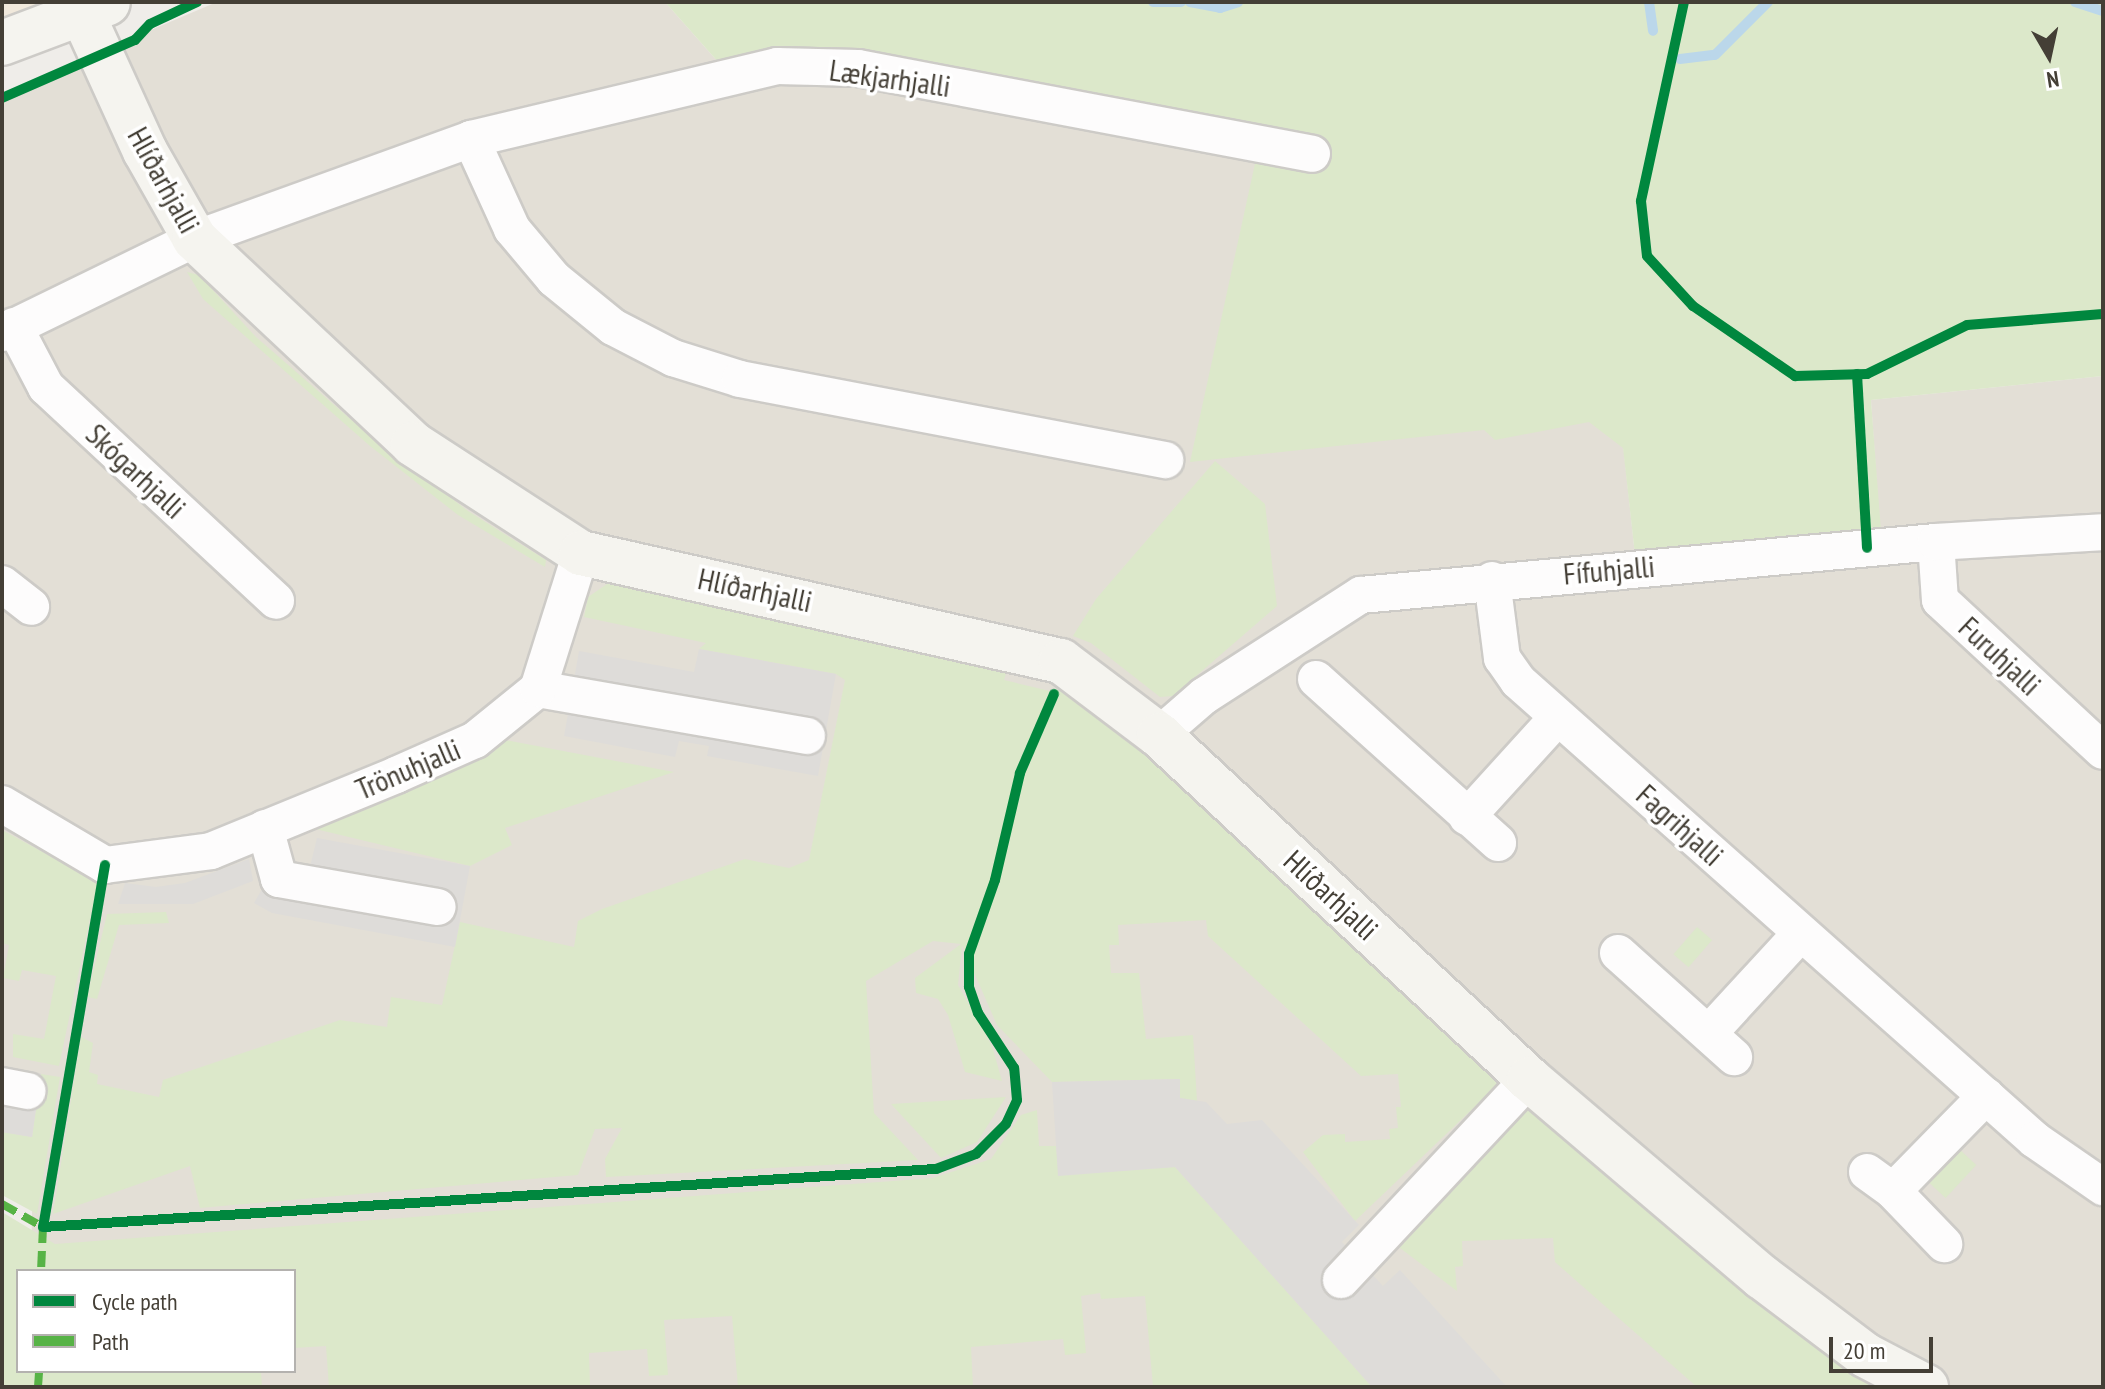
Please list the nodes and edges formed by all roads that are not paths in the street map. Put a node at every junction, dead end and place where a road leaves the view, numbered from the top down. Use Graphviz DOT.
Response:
graph roads {
  1 [pos="90,5"];
  2 [pos="2,43"];
  3 [pos="471,139"];
  4 [pos="1312,154"];
  5 [pos="195,239"];
  6 [pos="8,330"];
  7 [pos="1165,460"];
  8 [pos="2103,532"];
  9 [pos="1936,542"];
  10 [pos="581,553"];
  11 [pos="1492,580"];
  12 [pos="2,584"];
  13 [pos="276,601"];
  14 [pos="31,607"];
  15 [pos="1316,679"];
  16 [pos="538,689"];
  17 [pos="1558,717"];
  18 [pos="1159,735"];
  19 [pos="807,736"];
  20 [pos="2103,751"];
  21 [pos="2,804"];
  22 [pos="1467,817"];
  23 [pos="265,828"];
  24 [pos="1498,843"];
  25 [pos="438,907"];
  26 [pos="1801,933"];
  27 [pos="1618,953"];
  28 [pos="1529,1079"];
  29 [pos="1986,1096"];
  30 [pos="2103,1187"];
  31 [pos="1944,1244"];
  32 [pos="1341,1280"];
  33 [pos="1926,1387"];
  1 -- 2 [label="street"];
  1 -- 5 [label="street, Hlíðarhjalli"];
  3 -- 4 [label="street, Lækjarhjalli"];
  3 -- 5 [label="street, Lækjarhjalli"];
  3 -- 7 [label="street"];
  5 -- 6 [label="street, Skógarhjalli"];
  5 -- 10 [label="street, Hlíðarhjalli"];
  6 -- 13 [label="street, Skógarhjalli"];
  8 -- 9 [label="street, Fífuhjalli"];
  9 -- 11 [label="street, Fífuhjalli"];
  9 -- 20 [label="street, Furuhjalli"];
  10 -- 16 [label="street"];
  10 -- 18 [label="street, Hlíðarhjalli"];
  11 -- 17 [label="street, Fagrihjalli"];
  11 -- 18 [label="street, Fífuhjalli"];
  12 -- 14 [label="street"];
  15 -- 22 [label="street"];
  16 -- 19 [label="street"];
  16 -- 23 [label="street, Trönuhjalli"];
  17 -- 22 [label="street"];
  17 -- 26 [label="street, Fagrihjalli"];
  18 -- 28 [label="street, Hlíðarhjalli"];
  21 -- 23 [label="street, Trönuhjalli"];
  22 -- 24 [label="street"];
  23 -- 25 [label="street"];
  26 -- 27 [label="street"];
  26 -- 29 [label="street, Fagrihjalli"];
  28 -- 32 [label="street"];
  28 -- 33 [label="street, Hlíðarhjalli"];
  29 -- 30 [label="street, Fagrihjalli"];
  29 -- 31 [label="street"];
}
